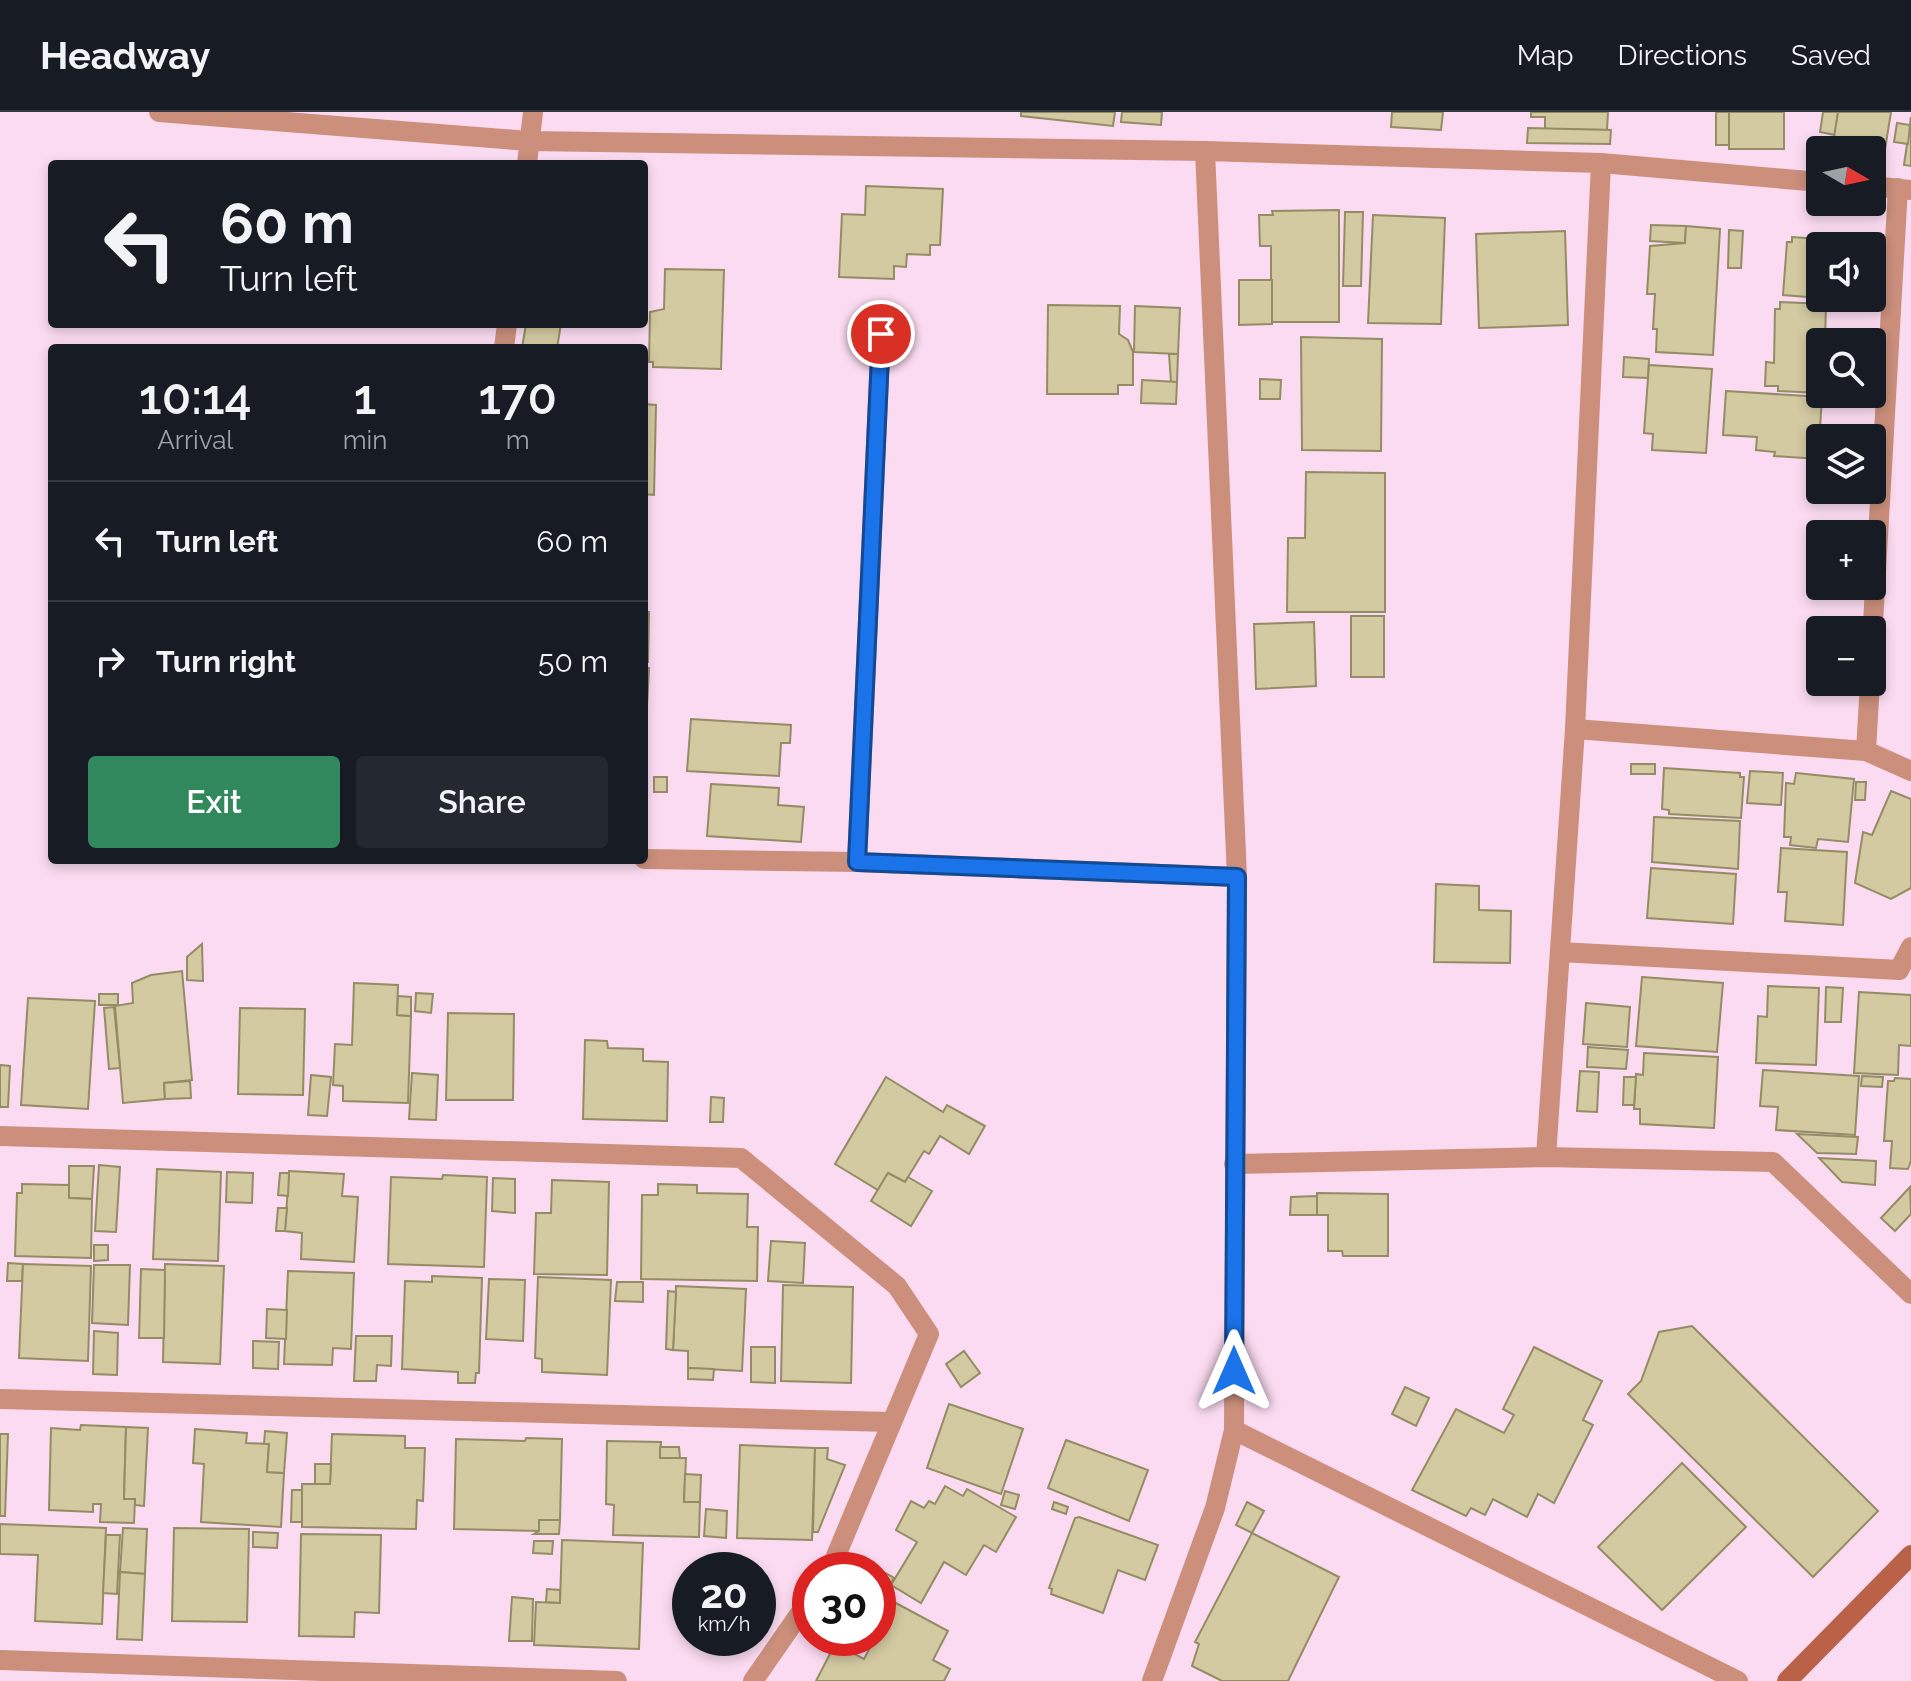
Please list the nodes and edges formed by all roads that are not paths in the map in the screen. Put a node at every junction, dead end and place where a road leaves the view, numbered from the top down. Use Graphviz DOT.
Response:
graph roads {
  1 [pos="159,112"];
  2 [pos="533,112"];
  3 [pos="529,141"];
  4 [pos="1205,151"];
  5 [pos="527,160"];
  6 [pos="1601,163"];
  7 [pos="1806,181"];
  8 [pos="1904,189"];
  9 [pos="881,334"];
  10 [pos="1874,616"];
  11 [pos="1869,696"];
  12 [pos="1575,729"];
  13 [pos="1866,751"];
  14 [pos="1911,771"];
  15 [pos="648,859"];
  16 [pos="857,862"];
  17 [pos="1237,877"];
  18 [pos="1911,947"];
  19 [pos="1560,952"];
  20 [pos="0,1136"];
  21 [pos="1546,1157"];
  22 [pos="1234,1164"];
  23 [pos="1911,1294"];
  24 [pos="0,1399"];
  25 [pos="891,1422"];
  26 [pos="1234,1430"];
  27 [pos="837,1552"];
  28 [pos="1911,1555"];
  29 [pos="792,1625"];
  30 [pos="0,1660"];
  31 [pos="617,1681"];
  32 [pos="753,1681"];
  33 [pos="1152,1681"];
  34 [pos="1738,1681"];
  35 [pos="1787,1681"];
  1 -- 3 [label="street"];
  2 -- 3 [label="street"];
  3 -- 4 [label="street"];
  3 -- 5 [label="street"];
  4 -- 6 [label="street"];
  4 -- 17 [label="street"];
  6 -- 7 [label="street"];
  6 -- 12 [label="street"];
  8 -- 10 [label="street"];
  9 -- 16 [label="street"];
  11 -- 13 [label="street"];
  12 -- 13 [label="street"];
  12 -- 19 [label="street"];
  13 -- 14 [label="street"];
  15 -- 16 [label="street"];
  16 -- 17 [label="street"];
  17 -- 22 [label="street"];
  18 -- 19 [label="street"];
  19 -- 21 [label="street"];
  20 -- 25 [label="street"];
  21 -- 22 [label="street"];
  21 -- 23 [label="street"];
  22 -- 26 [label="street"];
  24 -- 25 [label="street"];
  25 -- 27 [label="street"];
  26 -- 33 [label="street"];
  26 -- 34 [label="street"];
  28 -- 35 [label="street"];
  29 -- 32 [label="street"];
  30 -- 31 [label="street"];
}
